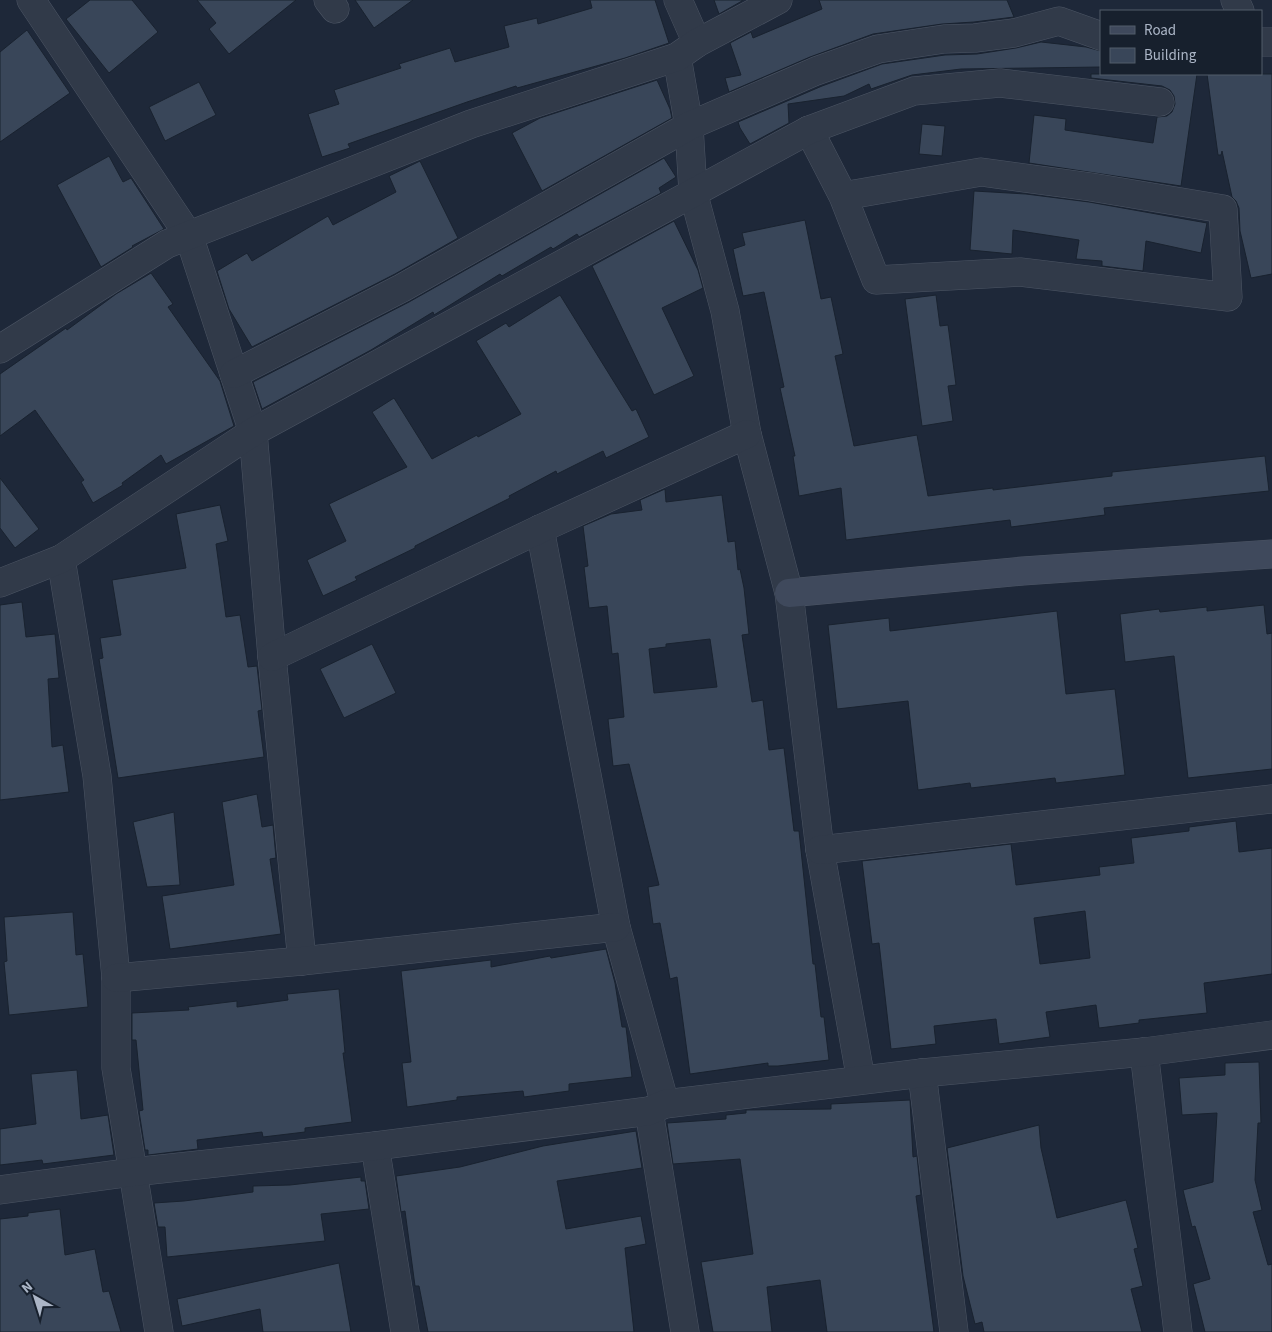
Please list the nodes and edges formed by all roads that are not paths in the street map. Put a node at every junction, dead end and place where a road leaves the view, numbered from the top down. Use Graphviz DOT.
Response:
graph roads {
  1 [pos="31,0"];
  2 [pos="678,0"];
  3 [pos="778,0"];
  4 [pos="1055,10"];
  5 [pos="1100,35"];
  6 [pos="687,50"];
  7 [pos="1160,102"];
  8 [pos="690,126"];
  9 [pos="809,130"];
  10 [pos="693,192"];
  11 [pos="843,196"];
  12 [pos="189,236"];
  13 [pos="0,349"];
  14 [pos="234,374"];
  15 [pos="253,432"];
  16 [pos="747,434"];
  17 [pos="540,529"];
  18 [pos="1272,554"];
  19 [pos="61,560"];
  20 [pos="0,583"];
  21 [pos="789,593"];
  22 [pos="272,657"];
  23 [pos="1272,800"];
  24 [pos="820,850"];
  25 [pos="616,927"];
  26 [pos="302,961"];
  27 [pos="116,978"];
  28 [pos="1272,1035"];
  29 [pos="1144,1052"];
  30 [pos="922,1073"];
  31 [pos="861,1080"];
  32 [pos="657,1107"];
  33 [pos="375,1146"];
  34 [pos="133,1172"];
  35 [pos="0,1190"];
  36 [pos="159,1332"];
  37 [pos="405,1332"];
  38 [pos="685,1332"];
  39 [pos="954,1332"];
  40 [pos="1178,1332"];
  1 -- 12 [label="street"];
  2 -- 6 [label="street"];
  3 -- 6 [label="street"];
  4 -- 5 [label="street"];
  4 -- 8 [label="street"];
  6 -- 8 [label="street"];
  6 -- 12 [label="street"];
  7 -- 9 [label="street"];
  8 -- 10 [label="street"];
  8 -- 14 [label="street"];
  9 -- 10 [label="street"];
  9 -- 11 [label="street"];
  10 -- 15 [label="street"];
  10 -- 16 [label="street"];
  11 -- 11 [label="street"];
  12 -- 13 [label="street"];
  12 -- 14 [label="street"];
  14 -- 15 [label="street"];
  15 -- 19 [label="street"];
  15 -- 22 [label="street"];
  16 -- 17 [label="street"];
  16 -- 21 [label="street"];
  17 -- 22 [label="street"];
  17 -- 25 [label="street"];
  18 -- 21 [label="street"];
  19 -- 20 [label="street"];
  19 -- 27 [label="street"];
  21 -- 24 [label="street"];
  22 -- 26 [label="street"];
  23 -- 24 [label="street"];
  24 -- 31 [label="street"];
  25 -- 26 [label="street"];
  25 -- 32 [label="street"];
  26 -- 27 [label="street"];
  27 -- 34 [label="street"];
  28 -- 29 [label="street"];
  29 -- 30 [label="street"];
  29 -- 40 [label="street"];
  30 -- 31 [label="street"];
  30 -- 39 [label="street"];
  31 -- 32 [label="street"];
  32 -- 33 [label="street"];
  32 -- 38 [label="street"];
  33 -- 34 [label="street"];
  33 -- 37 [label="street"];
  34 -- 35 [label="street"];
  34 -- 36 [label="street"];
}
